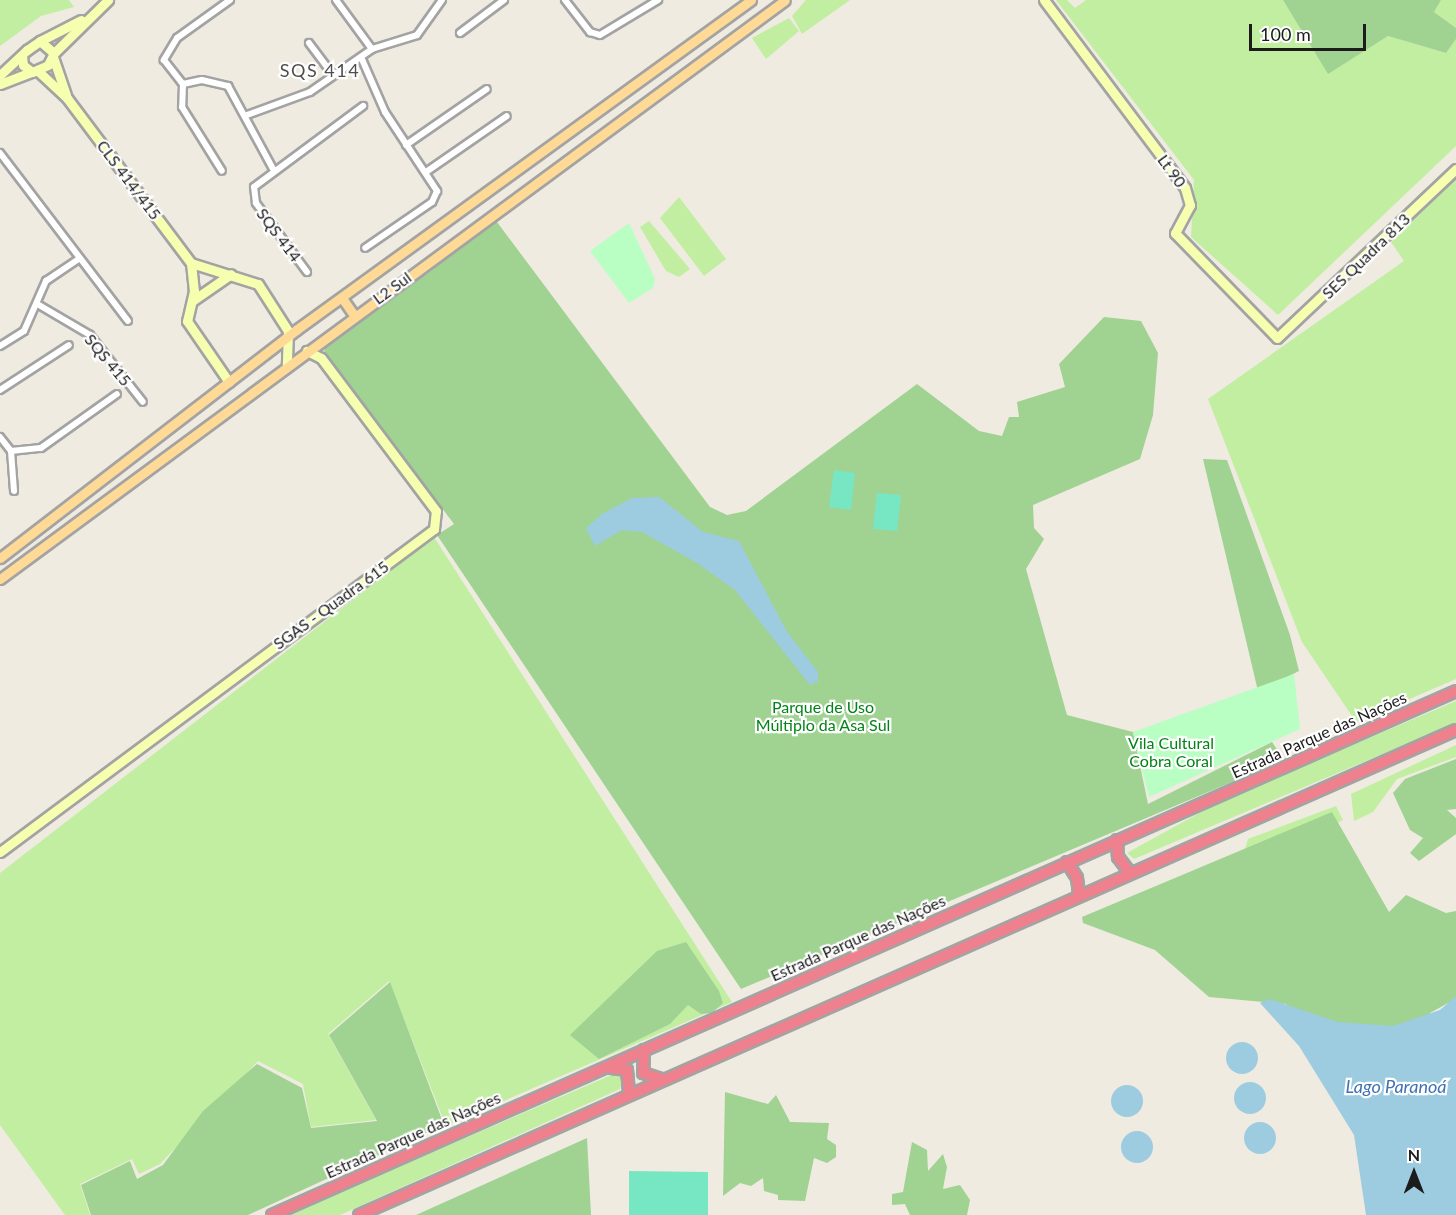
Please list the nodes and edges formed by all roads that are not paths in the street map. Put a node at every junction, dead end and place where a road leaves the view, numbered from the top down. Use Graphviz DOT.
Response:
graph roads {
  1 [pos="108,0"];
  2 [pos="230,0"];
  3 [pos="336,0"];
  4 [pos="442,0"];
  5 [pos="504,0"];
  6 [pos="565,0"];
  7 [pos="658,0"];
  8 [pos="751,0"];
  9 [pos="785,0"];
  10 [pos="1044,0"];
  11 [pos="83,19"];
  12 [pos="460,33"];
  13 [pos="40,41"];
  14 [pos="309,43"];
  15 [pos="372,49"];
  16 [pos="22,55"];
  17 [pos="54,55"];
  18 [pos="361,57"];
  19 [pos="35,71"];
  20 [pos="0,75"];
  21 [pos="333,75"];
  22 [pos="0,84"];
  23 [pos="183,84"];
  24 [pos="487,89"];
  25 [pos="67,98"];
  26 [pos="363,106"];
  27 [pos="247,115"];
  28 [pos="507,116"];
  29 [pos="406,146"];
  30 [pos="0,153"];
  31 [pos="273,169"];
  32 [pos="1456,169"];
  33 [pos="222,171"];
  34 [pos="426,172"];
  35 [pos="365,248"];
  36 [pos="79,259"];
  37 [pos="191,263"];
  38 [pos="307,272"];
  39 [pos="231,274"];
  40 [pos="342,298"];
  41 [pos="192,301"];
  42 [pos="39,305"];
  43 [pos="354,315"];
  44 [pos="128,321"];
  45 [pos="290,335"];
  46 [pos="1273,336"];
  47 [pos="321,341"];
  48 [pos="69,345"];
  49 [pos="0,346"];
  50 [pos="308,351"];
  51 [pos="321,358"];
  52 [pos="286,365"];
  53 [pos="229,382"];
  54 [pos="0,390"];
  55 [pos="117,394"];
  56 [pos="143,402"];
  57 [pos="177,423"];
  58 [pos="0,437"];
  59 [pos="187,440"];
  60 [pos="11,451"];
  61 [pos="14,491"];
  62 [pos="0,558"];
  63 [pos="0,579"];
  64 [pos="1456,691"];
  65 [pos="1456,730"];
  66 [pos="1117,840"];
  67 [pos="0,852"];
  68 [pos="1067,862"];
  69 [pos="1130,873"];
  70 [pos="1079,895"];
  71 [pos="644,1050"];
  72 [pos="608,1068"];
  73 [pos="663,1078"];
  74 [pos="629,1094"];
  75 [pos="272,1215"];
  76 [pos="359,1215"];
  1 -- 11 [label="street"];
  2 -- 23 [label="street"];
  3 -- 15 [label="street"];
  4 -- 15 [label="street"];
  5 -- 12 [label="street"];
  6 -- 7 [label="street"];
  8 -- 40 [label="main road, L2 Sul"];
  9 -- 43 [label="main road, L2 Sul"];
  10 -- 46 [label="street, Lt 90"];
  11 -- 13 [label="street"];
  11 -- 17 [label="street"];
  13 -- 16 [label="street"];
  13 -- 17 [label="street"];
  14 -- 21 [label="street"];
  15 -- 18 [label="street"];
  16 -- 19 [label="street, CLS 414/415"];
  16 -- 20 [label="street"];
  17 -- 19 [label="street"];
  17 -- 25 [label="street, CLS 414/415"];
  18 -- 21 [label="street"];
  18 -- 29 [label="street"];
  19 -- 22 [label="street"];
  19 -- 25 [label="street, CLS 414/415"];
  21 -- 27 [label="street"];
  23 -- 27 [label="street"];
  23 -- 33 [label="street"];
  24 -- 29 [label="street"];
  25 -- 37 [label="street, CLS 414/415"];
  26 -- 31 [label="street, SQS 414"];
  27 -- 31 [label="street"];
  28 -- 34 [label="street"];
  29 -- 34 [label="street"];
  30 -- 36 [label="street"];
  31 -- 38 [label="street, SQS 414"];
  32 -- 46 [label="street, SES Quadra 813"];
  34 -- 35 [label="street"];
  36 -- 42 [label="street"];
  36 -- 44 [label="street"];
  37 -- 39 [label="street"];
  37 -- 41 [label="street"];
  39 -- 41 [label="street"];
  39 -- 45 [label="street"];
  40 -- 43 [label="main road"];
  40 -- 45 [label="main road, L2 Sul"];
  41 -- 53 [label="street"];
  42 -- 49 [label="street"];
  42 -- 56 [label="street, SQS 415"];
  43 -- 47 [label="main road, L2 Sul"];
  45 -- 52 [label="street"];
  45 -- 53 [label="main road, L2 Sul"];
  47 -- 50 [label="main road, L2 Sul"];
  47 -- 51 [label="street"];
  48 -- 54 [label="street, SQS 415"];
  50 -- 51 [label="street, SGAS - Quadra 615"];
  50 -- 52 [label="main road, L2 Sul"];
  51 -- 67 [label="street, SGAS - Quadra 615"];
  52 -- 59 [label="main road, L2 Sul"];
  53 -- 57 [label="main road, L2 Sul"];
  55 -- 60 [label="street, SQS 415"];
  57 -- 59 [label="main road"];
  57 -- 62 [label="main road, L2 Sul"];
  58 -- 60 [label="street"];
  59 -- 63 [label="main road, L2 Sul"];
  60 -- 61 [label="street"];
  64 -- 66 [label="highway, Estrada Parque das Nações"];
  65 -- 69 [label="highway"];
  66 -- 68 [label="highway, Estrada Parque das Nações"];
  66 -- 69 [label="highway"];
  68 -- 70 [label="highway"];
  68 -- 71 [label="highway, Estrada Parque das Nações"];
  69 -- 70 [label="highway"];
  70 -- 73 [label="highway"];
  71 -- 72 [label="highway, Estrada Parque das Nações"];
  71 -- 73 [label="highway"];
  72 -- 74 [label="highway"];
  72 -- 75 [label="highway, Estrada Parque das Nações"];
  73 -- 74 [label="highway"];
  74 -- 76 [label="highway"];
}
